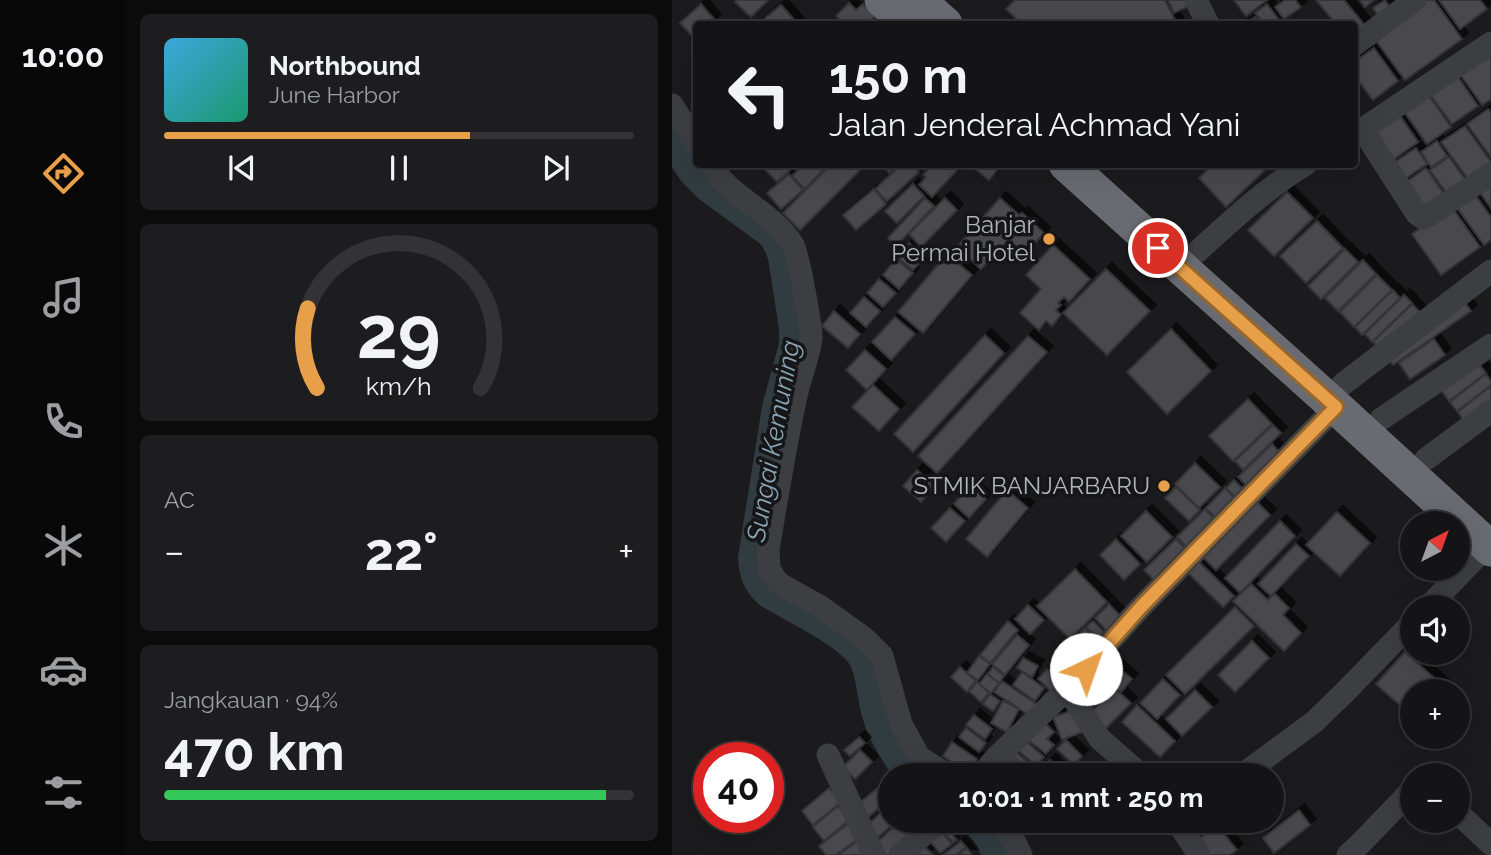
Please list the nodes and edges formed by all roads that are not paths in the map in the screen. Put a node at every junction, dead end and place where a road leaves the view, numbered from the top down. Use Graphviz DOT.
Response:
graph roads {
  1 [pos="882,0"];
  2 [pos="918,0"];
  3 [pos="1196,0"];
  4 [pos="1415,0"];
  5 [pos="906,21"];
  6 [pos="942,21"];
  7 [pos="1206,21"];
  8 [pos="1358,42"];
  9 [pos="1491,43"];
  10 [pos="672,105"];
  11 [pos="1359,132"];
  12 [pos="693,138"];
  13 [pos="711,168"];
  14 [pos="1071,168"];
  15 [pos="1104,168"];
  16 [pos="1276,172"];
  17 [pos="1491,174"];
  18 [pos="1197,252"];
  19 [pos="1491,271"];
  20 [pos="1491,345"];
  21 [pos="1339,396"];
  22 [pos="1491,411"];
  23 [pos="1381,419"];
  24 [pos="1426,459"];
  25 [pos="1490,538"];
  26 [pos="1439,595"];
  27 [pos="1400,635"];
  28 [pos="1067,689"];
  29 [pos="828,755"];
  30 [pos="998,756"];
  31 [pos="928,763"];
  32 [pos="992,763"];
  33 [pos="1006,763"];
  34 [pos="1127,763"];
  35 [pos="1258,763"];
  36 [pos="1400,802"];
  37 [pos="1470,824"];
  38 [pos="926,833"];
  39 [pos="1008,833"];
  40 [pos="1185,833"];
  41 [pos="1491,844"];
  42 [pos="874,855"];
  43 [pos="900,855"];
  44 [pos="1021,855"];
  45 [pos="1199,855"];
  46 [pos="1348,855"];
  1 -- 5 [label="highway"];
  2 -- 6 [label="highway"];
  3 -- 7 [label="street"];
  4 -- 8 [label="street"];
  9 -- 11 [label="street"];
  10 -- 12 [label="street"];
  11 -- 17 [label="street"];
  13 -- 31 [label="street"];
  14 -- 21 [label="highway"];
  15 -- 18 [label="highway"];
  16 -- 18 [label="street"];
  18 -- 21 [label="highway"];
  19 -- 21 [label="street"];
  20 -- 23 [label="street"];
  21 -- 23 [label="highway"];
  21 -- 25 [label="highway"];
  21 -- 28 [label="street"];
  22 -- 24 [label="street"];
  23 -- 24 [label="highway"];
  24 -- 25 [label="highway"];
  25 -- 26 [label="street"];
  27 -- 35 [label="street"];
  28 -- 30 [label="street"];
  28 -- 34 [label="street"];
  29 -- 42 [label="street"];
  30 -- 32 [label="street"];
  30 -- 33 [label="street"];
  36 -- 46 [label="street"];
  37 -- 41 [label="street"];
  38 -- 43 [label="street"];
  39 -- 44 [label="street"];
  40 -- 45 [label="street"];
}
